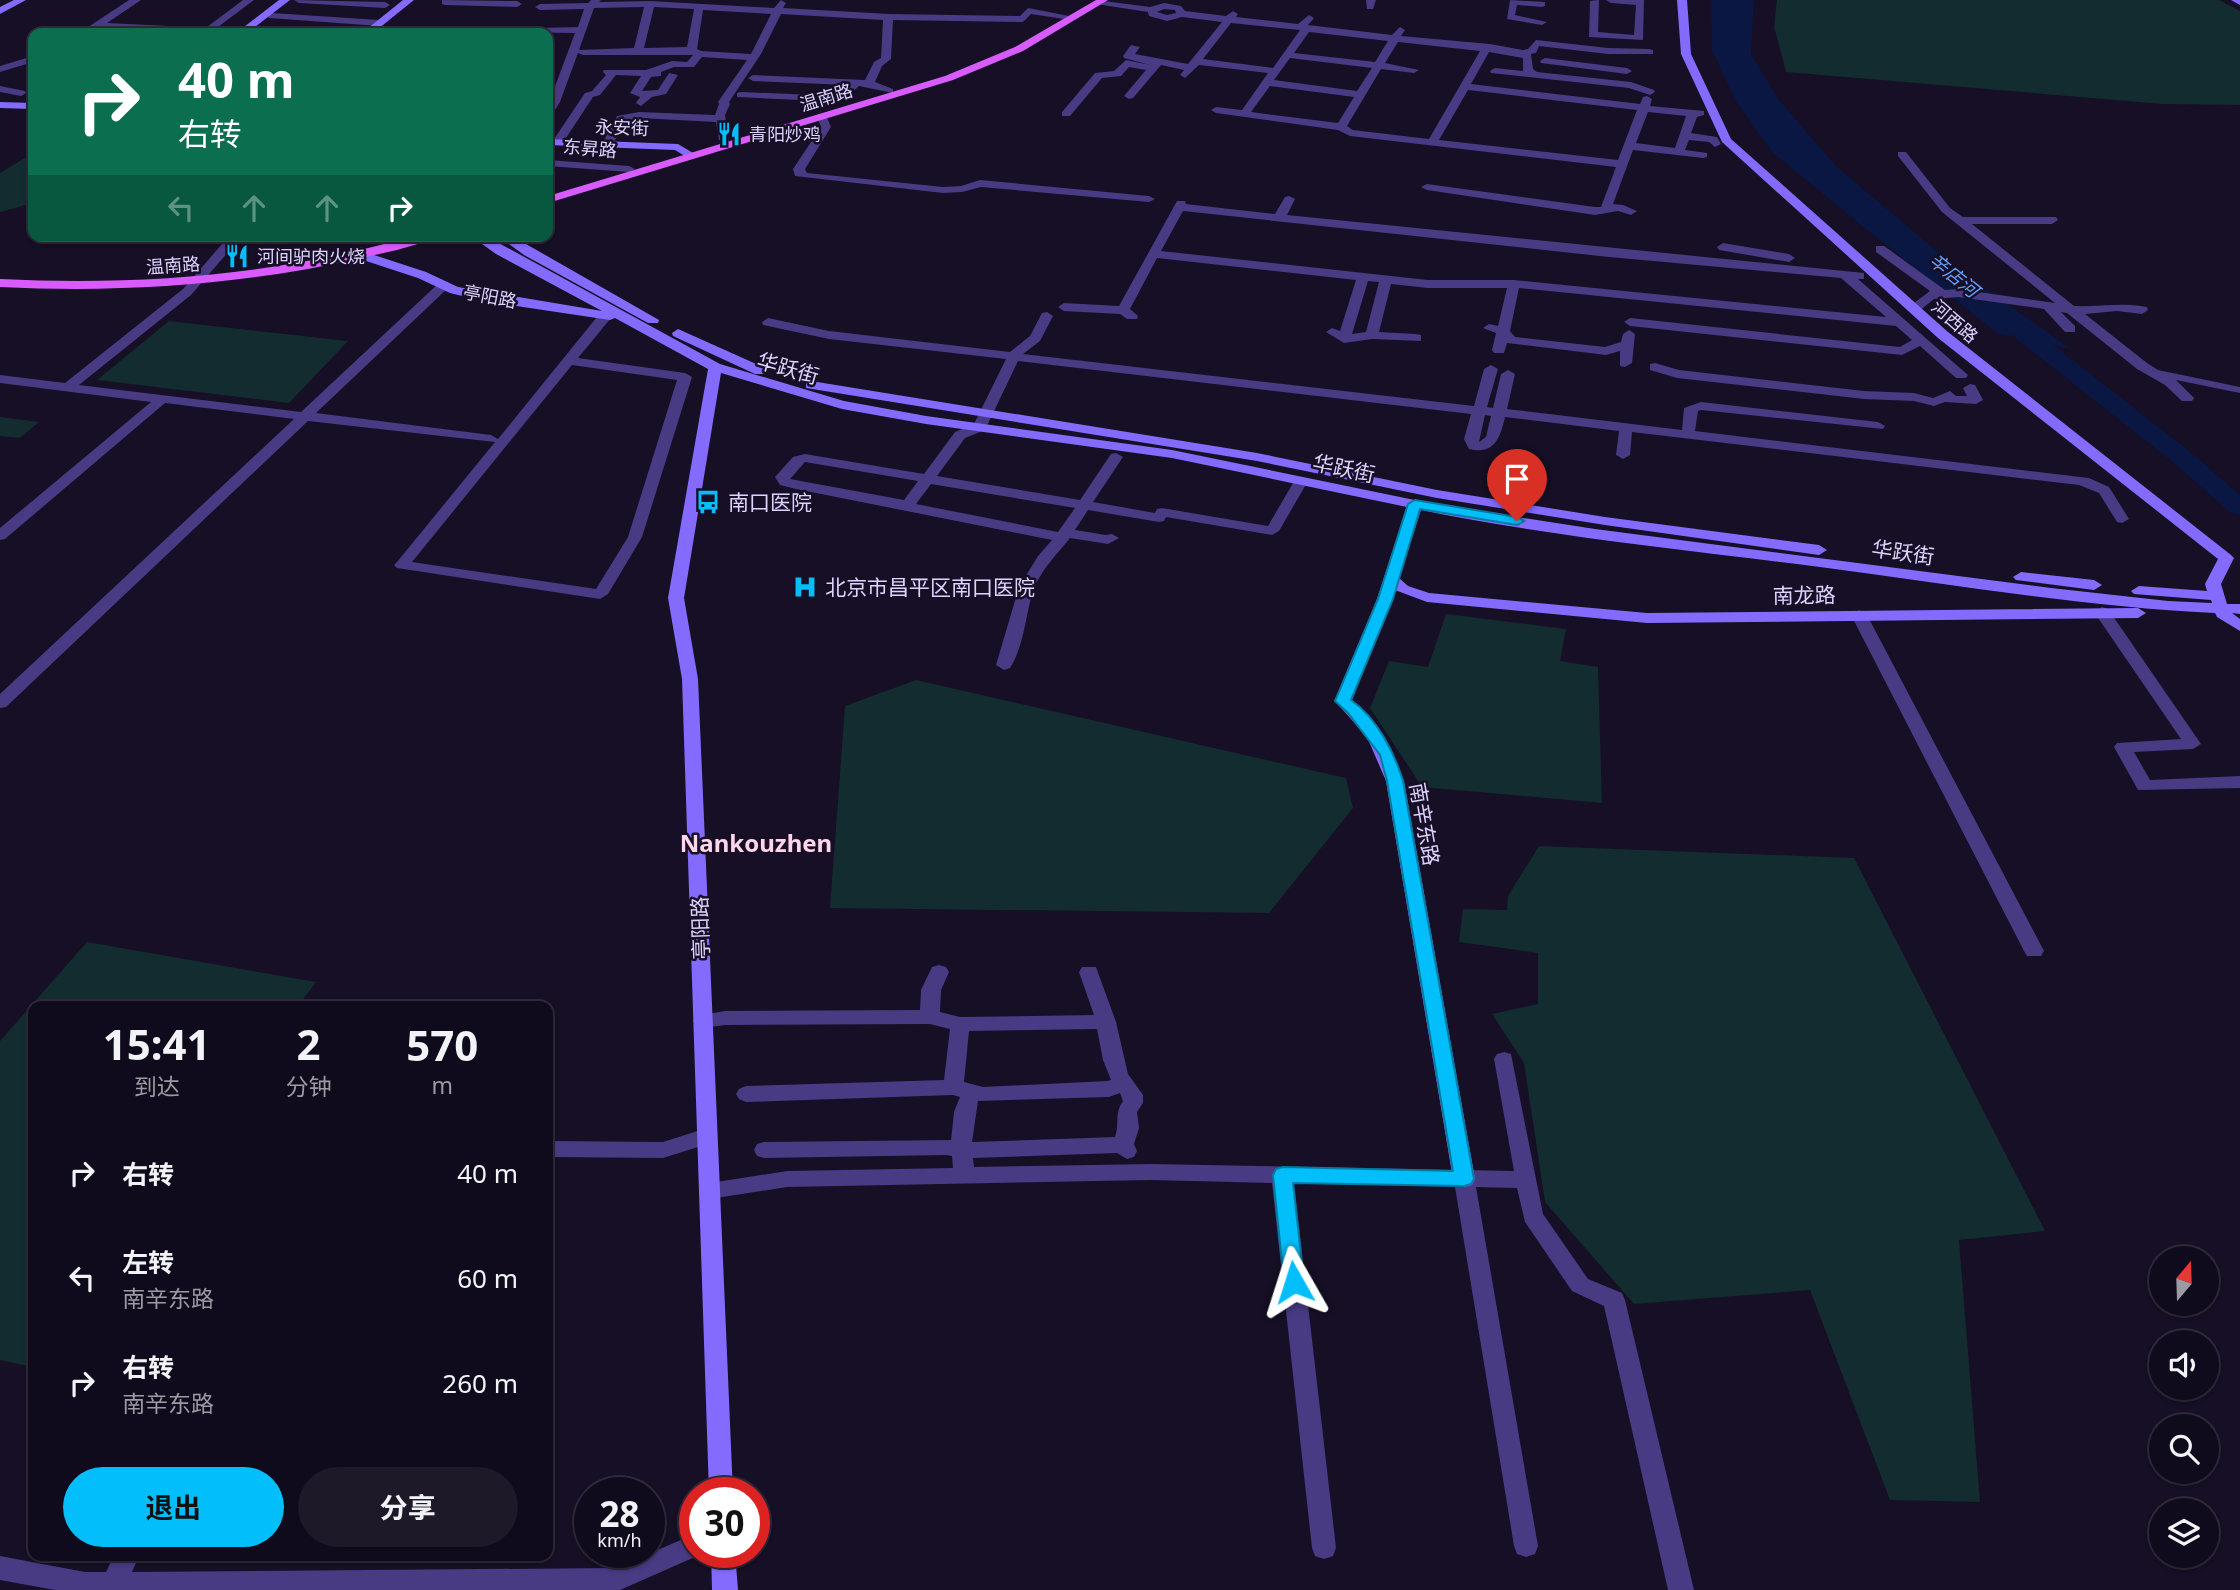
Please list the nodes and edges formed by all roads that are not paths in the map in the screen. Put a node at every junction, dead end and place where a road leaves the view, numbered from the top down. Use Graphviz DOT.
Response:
graph roads {
  1 [pos="21,0"];
  2 [pos="136,0"];
  3 [pos="248,0"];
  4 [pos="285,0"];
  5 [pos="299,0"];
  6 [pos="408,0"];
  7 [pos="783,0"];
  8 [pos="1611,0"];
  9 [pos="1682,0"];
  10 [pos="347,1"];
  11 [pos="1098,1"];
  12 [pos="1595,1"];
  13 [pos="386,2"];
  14 [pos="594,3"];
  15 [pos="443,4"];
  16 [pos="517,4"];
  17 [pos="650,4"];
  18 [pos="1542,4"];
  19 [pos="540,7"];
  20 [pos="699,7"];
  21 [pos="0,11"];
  22 [pos="777,12"];
  23 [pos="272,16"];
  24 [pos="1064,16"];
  25 [pos="889,17"];
  26 [pos="1230,17"];
  27 [pos="1309,18"];
  28 [pos="98,25"];
  29 [pos="1402,27"];
  30 [pos="93,28"];
  31 [pos="151,28"];
  32 [pos="211,28"];
  33 [pos="248,28"];
  34 [pos="367,28"];
  35 [pos="581,30"];
  36 [pos="1305,30"];
  37 [pos="553,31"];
  38 [pos="1611,37"];
  39 [pos="1395,39"];
  40 [pos="1536,43"];
  41 [pos="1135,47"];
  42 [pos="1488,48"];
  43 [pos="639,49"];
  44 [pos="1608,51"];
  45 [pos="1626,51"];
  46 [pos="1649,51"];
  47 [pos="583,52"];
  48 [pos="695,52"];
  49 [pos="1523,53"];
  50 [pos="1287,55"];
  51 [pos="754,57"];
  52 [pos="28,61"];
  53 [pos="1545,61"];
  54 [pos="1155,65"];
  55 [pos="1378,67"];
  56 [pos="1190,68"];
  57 [pos="0,69"];
  58 [pos="1414,70"];
  59 [pos="1276,71"];
  60 [pos="1495,71"];
  61 [pos="1085,73"];
  62 [pos="648,74"];
  63 [pos="673,75"];
  64 [pos="687,75"];
  65 [pos="1098,75"];
  66 [pos="1534,75"];
  67 [pos="753,78"];
  68 [pos="1267,82"];
  69 [pos="856,83"];
  70 [pos="869,83"];
  71 [pos="1465,86"];
  72 [pos="0,89"];
  73 [pos="889,91"];
  74 [pos="20,93"];
  75 [pos="648,94"];
  76 [pos="741,95"];
  77 [pos="1361,95"];
  78 [pos="1129,96"];
  79 [pos="0,105"];
  80 [pos="553,105"];
  81 [pos="28,106"];
  82 [pos="1645,107"];
  83 [pos="1216,110"];
  84 [pos="1245,113"];
  85 [pos="1066,114"];
  86 [pos="635,116"];
  87 [pos="822,117"];
  88 [pos="722,119"];
  89 [pos="1340,127"];
  90 [pos="1685,136"];
  91 [pos="725,140"];
  92 [pos="553,142"];
  93 [pos="1432,142"];
  94 [pos="608,144"];
  95 [pos="1715,144"];
  96 [pos="1629,146"];
  97 [pos="1679,152"];
  98 [pos="689,154"];
  99 [pos="1902,154"];
  100 [pos="1703,155"];
  101 [pos="553,163"];
  102 [pos="1622,164"];
  103 [pos="629,169"];
  104 [pos="1427,187"];
  105 [pos="553,192"];
  106 [pos="553,198"];
  107 [pos="1289,198"];
  108 [pos="1149,199"];
  109 [pos="1606,208"];
  110 [pos="1631,211"];
  111 [pos="1279,218"];
  112 [pos="2052,220"];
  113 [pos="1961,221"];
  114 [pos="231,242"];
  115 [pos="392,242"];
  116 [pos="405,242"];
  117 [pos="486,242"];
  118 [pos="513,242"];
  119 [pos="1723,247"];
  120 [pos="1880,249"];
  121 [pos="362,253"];
  122 [pos="1153,254"];
  123 [pos="1789,258"];
  124 [pos="0,276"];
  125 [pos="1363,276"];
  126 [pos="199,278"];
  127 [pos="1386,279"];
  128 [pos="0,283"];
  129 [pos="1514,284"];
  130 [pos="444,285"];
  131 [pos="1942,294"];
  132 [pos="1633,296"];
  133 [pos="2104,299"];
  134 [pos="1065,307"];
  135 [pos="2049,307"];
  136 [pos="2118,307"];
  137 [pos="1914,309"];
  138 [pos="2068,309"];
  139 [pos="2142,310"];
  140 [pos="606,315"];
  141 [pos="1047,316"];
  142 [pos="628,320"];
  143 [pos="2133,321"];
  144 [pos="1630,322"];
  145 [pos="1898,322"];
  146 [pos="768,323"];
  147 [pos="2070,329"];
  148 [pos="1496,330"];
  149 [pos="1372,335"];
  150 [pos="1416,338"];
  151 [pos="1920,341"];
  152 [pos="1628,344"];
  153 [pos="1499,350"];
  154 [pos="1014,356"];
  155 [pos="569,360"];
  156 [pos="1944,361"];
  157 [pos="1625,363"];
  158 [pos="1655,367"];
  159 [pos="715,368"];
  160 [pos="1491,369"];
  161 [pos="2151,371"];
  162 [pos="1508,374"];
  163 [pos="1961,375"];
  164 [pos="0,379"];
  165 [pos="68,387"];
  166 [pos="1970,388"];
  167 [pos="2237,390"];
  168 [pos="162,398"];
  169 [pos="2187,398"];
  170 [pos="1951,401"];
  171 [pos="1481,410"];
  172 [pos="1500,412"];
  173 [pos="306,416"];
  174 [pos="982,421"];
  175 [pos="1878,426"];
  176 [pos="1626,428"];
  177 [pos="1686,434"];
  178 [pos="491,439"];
  179 [pos="1623,456"];
  180 [pos="1116,457"];
  181 [pos="927,478"];
  182 [pos="1301,481"];
  183 [pos="1415,504"];
  184 [pos="908,505"];
  185 [pos="1082,506"];
  186 [pos="2128,515"];
  187 [pos="1064,535"];
  188 [pos="0,536"];
  189 [pos="1112,538"];
  190 [pos="1392,579"];
  191 [pos="2240,598"];
  192 [pos="2221,606"];
  193 [pos="2240,609"];
  194 [pos="2102,612"];
  195 [pos="1859,615"];
  196 [pos="2240,626"];
  197 [pos="1003,665"];
  198 [pos="0,703"];
  199 [pos="2240,782"];
  200 [pos="2034,951"];
  201 [pos="939,972"];
  202 [pos="1088,972"];
  203 [pos="930,1017"];
  204 [pos="703,1021"];
  205 [pos="1106,1021"];
  206 [pos="960,1024"];
  207 [pos="1504,1059"];
  208 [pos="1124,1083"];
  209 [pos="963,1091"];
  210 [pos="746,1094"];
  211 [pos="707,1136"];
  212 [pos="960,1147"];
  213 [pos="553,1149"];
  214 [pos="764,1150"];
  215 [pos="965,1175"];
  216 [pos="1283,1175"];
  217 [pos="1464,1179"];
  218 [pos="1527,1180"];
  219 [pos="709,1191"];
  220 [pos="720,1477"];
  221 [pos="1526,1546"];
  222 [pos="1324,1548"];
  223 [pos="679,1552"];
  224 [pos="121,1561"];
  225 [pos="724,1568"];
  226 [pos="0,1569"];
  227 [pos="92,1587"];
  228 [pos="164,1587"];
  229 [pos="725,1590"];
  230 [pos="1681,1590"];
  1 -- 21 [label="street"];
  2 -- 28 [label="street"];
  3 -- 32 [label="street"];
  4 -- 33 [label="street"];
  5 -- 10 [label="street"];
  6 -- 34 [label="street"];
  7 -- 22 [label="street"];
  8 -- 38 [label="street"];
  9 -- 137 [label="street, 河西路"];
  10 -- 13 [label="street"];
  11 -- 24 [label="main road, 温南路"];
  11 -- 26 [label="street"];
  11 -- 87 [label="main road, 温南路"];
  12 -- 38 [label="street"];
  13 -- 34 [label="street"];
  14 -- 17 [label="street"];
  14 -- 19 [label="street"];
  14 -- 35 [label="street"];
  15 -- 16 [label="street"];
  17 -- 20 [label="street"];
  17 -- 43 [label="street"];
  18 -- 40 [label="street"];
  20 -- 22 [label="street"];
  20 -- 48 [label="street"];
  22 -- 25 [label="street"];
  22 -- 51 [label="street"];
  23 -- 34 [label="street"];
  24 -- 25 [label="street"];
  24 -- 73 [label="main road, 温南路"];
  25 -- 70 [label="street"];
  26 -- 36 [label="street"];
  26 -- 56 [label="street"];
  27 -- 36 [label="street"];
  28 -- 30 [label="street"];
  28 -- 31 [label="street"];
  29 -- 39 [label="street"];
  35 -- 37 [label="street"];
  35 -- 80 [label="street"];
  36 -- 39 [label="street"];
  36 -- 50 [label="street"];
  38 -- 44 [label="street"];
  39 -- 42 [label="street"];
  39 -- 55 [label="street"];
  40 -- 44 [label="street"];
  40 -- 49 [label="street"];
  41 -- 54 [label="street"];
  42 -- 49 [label="street"];
  42 -- 71 [label="street"];
  43 -- 47 [label="street"];
  43 -- 48 [label="street"];
  44 -- 45 [label="street"];
  45 -- 46 [label="street"];
  45 -- 53 [label="street"];
  48 -- 51 [label="street"];
  48 -- 62 [label="street"];
  49 -- 66 [label="street"];
  50 -- 55 [label="street"];
  50 -- 59 [label="street"];
  51 -- 88 [label="street"];
  52 -- 57 [label="street"];
  54 -- 56 [label="street"];
  54 -- 65 [label="street"];
  54 -- 78 [label="street"];
  55 -- 58 [label="street"];
  55 -- 77 [label="street"];
  56 -- 59 [label="street"];
  59 -- 68 [label="street"];
  60 -- 66 [label="street"];
  61 -- 65 [label="street"];
  62 -- 63 [label="street"];
  62 -- 75 [label="street"];
  62 -- 92 [label="street"];
  63 -- 64 [label="street"];
  63 -- 75 [label="street"];
  65 -- 85 [label="street"];
  66 -- 82 [label="street"];
  67 -- 69 [label="street"];
  68 -- 77 [label="street"];
  68 -- 84 [label="street"];
  69 -- 70 [label="street"];
  69 -- 76 [label="street"];
  70 -- 73 [label="street"];
  71 -- 82 [label="street"];
  71 -- 93 [label="street"];
  72 -- 74 [label="street"];
  73 -- 91 [label="main road, 温南路"];
  75 -- 86 [label="street"];
  77 -- 89 [label="street"];
  79 -- 81 [label="street"];
  82 -- 90 [label="street"];
  82 -- 96 [label="street"];
  83 -- 84 [label="street"];
  84 -- 89 [label="street"];
  86 -- 88 [label="street"];
  86 -- 94 [label="street"];
  87 -- 98 [label="main road, 温南路"];
  87 -- 108 [label="street"];
  88 -- 91 [label="street"];
  89 -- 93 [label="street"];
  90 -- 95 [label="street"];
  90 -- 97 [label="street"];
  91 -- 98 [label="main road, 温南路"];
  92 -- 94 [label="street, 永安街"];
  93 -- 102 [label="street"];
  94 -- 98 [label="street, 永安街"];
  96 -- 97 [label="street"];
  96 -- 102 [label="street"];
  97 -- 100 [label="street"];
  98 -- 103 [label="main road, 温南路"];
  98 -- 106 [label="main road, 温南路"];
  99 -- 113 [label="street"];
  101 -- 103 [label="street, 东昇路"];
  102 -- 109 [label="street"];
  103 -- 105 [label="main road, 温南路"];
  104 -- 109 [label="street"];
  107 -- 111 [label="street"];
  109 -- 110 [label="street"];
  111 -- 122 [label="street"];
  111 -- 145 [label="street"];
  112 -- 113 [label="street"];
  113 -- 138 [label="street"];
  114 -- 126 [label="street"];
  115 -- 121 [label="main road, 温南路"];
  116 -- 121 [label="main road, 温南路"];
  117 -- 142 [label="street, 华跃街"];
  118 -- 174 [label="street, 华跃街"];
  119 -- 123 [label="street"];
  120 -- 131 [label="street"];
  121 -- 126 [label="main road, 温南路"];
  121 -- 130 [label="street, 亭阳路"];
  122 -- 125 [label="street"];
  122 -- 134 [label="street"];
  124 -- 126 [label="main road, 温南路"];
  125 -- 127 [label="street"];
  125 -- 149 [label="street"];
  126 -- 128 [label="main road, 温南路"];
  126 -- 165 [label="street"];
  127 -- 129 [label="street"];
  127 -- 149 [label="street"];
  129 -- 132 [label="street"];
  129 -- 148 [label="street"];
  130 -- 140 [label="street, 亭阳路"];
  130 -- 173 [label="street"];
  131 -- 135 [label="street"];
  131 -- 137 [label="street"];
  132 -- 144 [label="street"];
  132 -- 145 [label="street"];
  133 -- 136 [label="street"];
  135 -- 138 [label="street"];
  135 -- 147 [label="street"];
  136 -- 138 [label="street"];
  136 -- 139 [label="street"];
  136 -- 143 [label="street"];
  137 -- 192 [label="street, 河西路"];
  138 -- 161 [label="street"];
  140 -- 142 [label="street, 亭阳路"];
  140 -- 155 [label="street"];
  141 -- 154 [label="street"];
  142 -- 159 [label="street, 华跃街"];
  144 -- 151 [label="street"];
  144 -- 152 [label="street"];
  145 -- 151 [label="street"];
  146 -- 154 [label="street"];
  148 -- 152 [label="street"];
  148 -- 153 [label="street"];
  149 -- 150 [label="street"];
  151 -- 156 [label="street"];
  152 -- 157 [label="street"];
  154 -- 171 [label="street"];
  154 -- 174 [label="street"];
  155 -- 155 [label="street"];
  156 -- 163 [label="street"];
  156 -- 170 [label="street"];
  158 -- 170 [label="street"];
  159 -- 174 [label="street, 华跃街"];
  159 -- 204 [label="street, 亭阳路"];
  160 -- 171 [label="street"];
  161 -- 167 [label="street"];
  161 -- 169 [label="street"];
  162 -- 172 [label="street"];
  164 -- 165 [label="street"];
  165 -- 168 [label="street"];
  166 -- 170 [label="street"];
  168 -- 173 [label="street"];
  168 -- 188 [label="street"];
  171 -- 172 [label="street"];
  171 -- 172 [label="street"];
  172 -- 176 [label="street"];
  173 -- 178 [label="street"];
  173 -- 198 [label="street"];
  174 -- 181 [label="street"];
  174 -- 182 [label="street, 华跃街"];
  174 -- 192 [label="street, 华跃街"];
  175 -- 177 [label="street"];
  176 -- 177 [label="street"];
  176 -- 179 [label="street"];
  177 -- 186 [label="street"];
  180 -- 185 [label="street"];
  181 -- 184 [label="street"];
  181 -- 184 [label="street"];
  181 -- 185 [label="street"];
  182 -- 183 [label="street, 华跃街"];
  182 -- 185 [label="street"];
  183 -- 190 [label="street, 南辛东路"];
  183 -- 192 [label="street, 华跃街"];
  184 -- 187 [label="street"];
  185 -- 187 [label="street"];
  187 -- 189 [label="street"];
  187 -- 197 [label="street"];
  190 -- 195 [label="street, 南龙路"];
  190 -- 217 [label="street, 南辛东路"];
  191 -- 192 [label="street, 华跃街"];
  192 -- 193 [label="street, 华跃街"];
  192 -- 194 [label="street, 南龙路"];
  192 -- 196 [label="street"];
  194 -- 195 [label="street, 南龙路"];
  194 -- 199 [label="street"];
  195 -- 200 [label="street"];
  201 -- 203 [label="street"];
  202 -- 205 [label="street"];
  203 -- 204 [label="street"];
  203 -- 206 [label="street"];
  204 -- 211 [label="street, 亭阳路"];
  205 -- 206 [label="street"];
  205 -- 208 [label="street"];
  206 -- 209 [label="street"];
  207 -- 218 [label="street"];
  208 -- 209 [label="street"];
  208 -- 212 [label="street"];
  209 -- 210 [label="street"];
  209 -- 212 [label="street"];
  211 -- 213 [label="street"];
  211 -- 219 [label="street, 亭阳路"];
  212 -- 214 [label="street"];
  212 -- 215 [label="street"];
  215 -- 216 [label="street"];
  215 -- 219 [label="street"];
  216 -- 217 [label="street"];
  216 -- 222 [label="street"];
  217 -- 218 [label="street"];
  217 -- 221 [label="street"];
  218 -- 230 [label="street"];
  219 -- 220 [label="street, 亭阳路"];
  223 -- 228 [label="street"];
  224 -- 227 [label="street"];
  225 -- 229 [label="street"];
  226 -- 227 [label="street"];
  227 -- 228 [label="street"];
}
